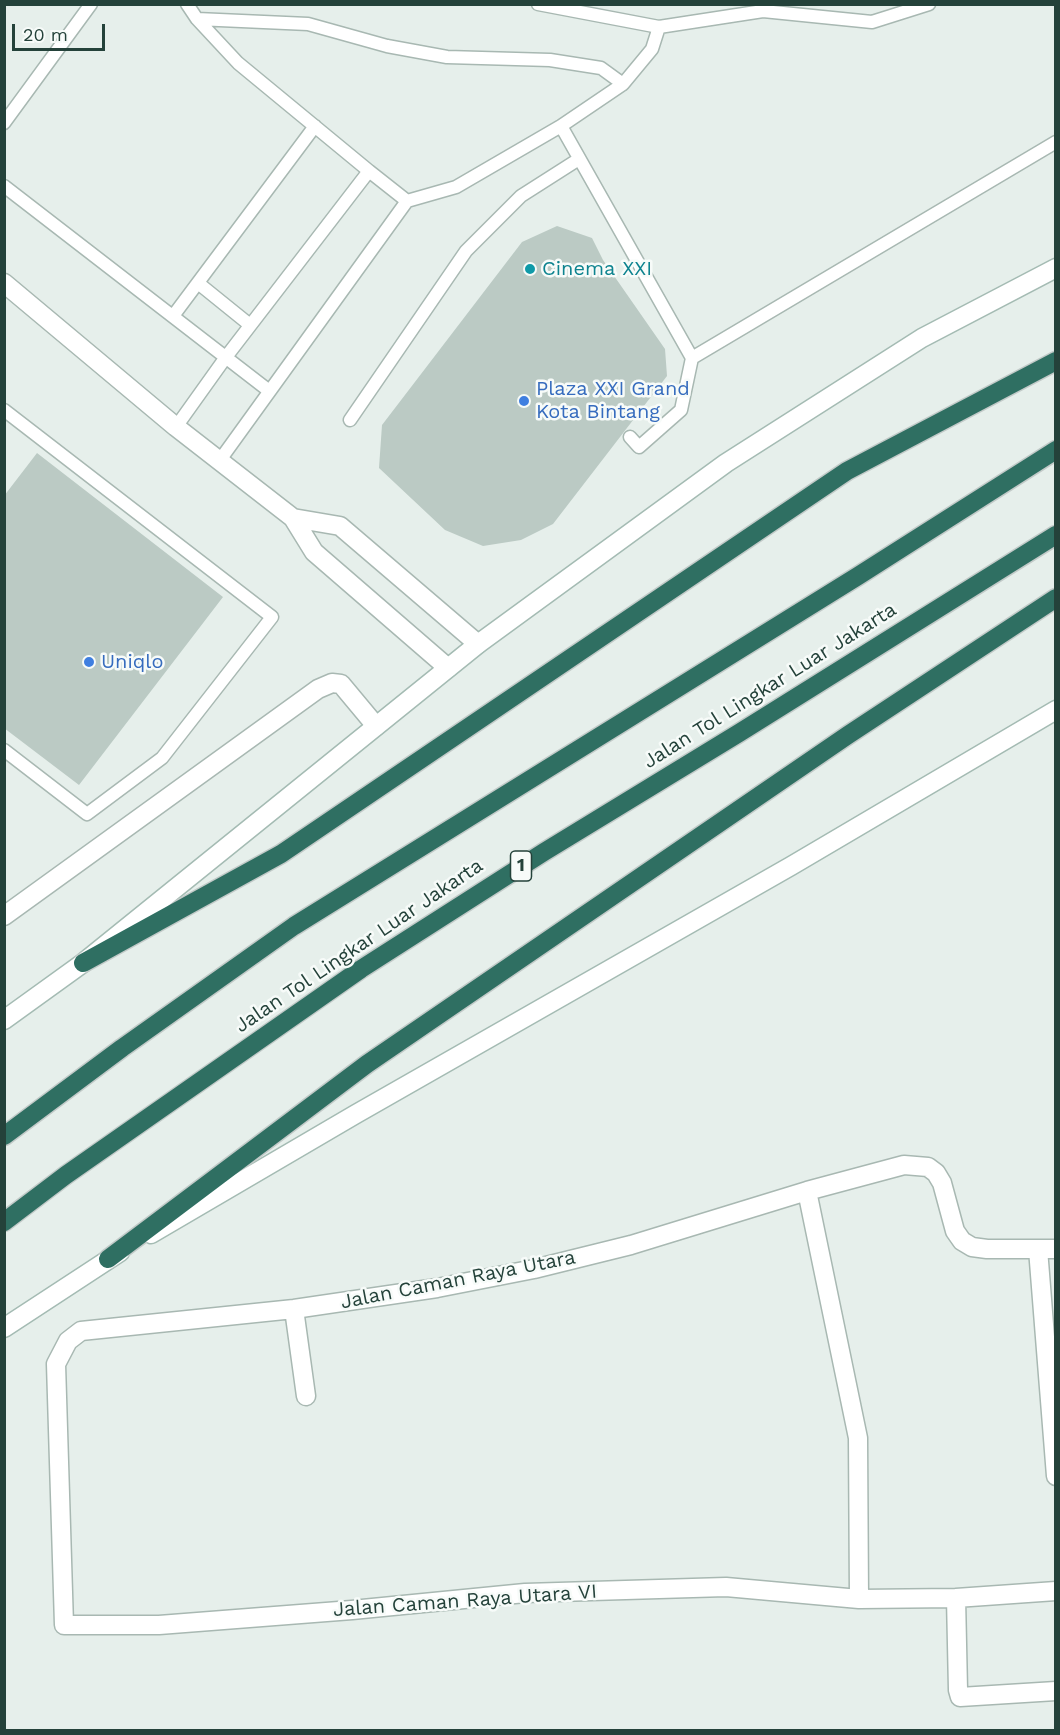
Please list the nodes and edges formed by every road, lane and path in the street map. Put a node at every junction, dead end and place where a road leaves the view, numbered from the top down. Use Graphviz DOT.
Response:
graph roads {
  1 [pos="91,4"];
  2 [pos="186,4"];
  3 [pos="538,4"];
  4 [pos="929,4"];
  5 [pos="197,19"];
  6 [pos="659,27"];
  7 [pos="623,84"];
  8 [pos="4,123"];
  9 [pos="315,126"];
  10 [pos="561,126"];
  11 [pos="1056,142"];
  12 [pos="579,159"];
  13 [pos="369,171"];
  14 [pos="4,186"];
  15 [pos="407,201"];
  16 [pos="1056,268"];
  17 [pos="4,283"];
  18 [pos="198,283"];
  19 [pos="173,316"];
  20 [pos="250,325"];
  21 [pos="226,357"];
  22 [pos="692,358"];
  23 [pos="1056,361"];
  24 [pos="268,390"];
  25 [pos="4,410"];
  26 [pos="350,420"];
  27 [pos="176,427"];
  28 [pos="630,438"];
  29 [pos="1056,450"];
  30 [pos="220,460"];
  31 [pos="293,518"];
  32 [pos="1056,535"];
  33 [pos="1056,598"];
  34 [pos="478,644"];
  35 [pos="448,668"];
  36 [pos="1056,710"];
  37 [pos="376,726"];
  38 [pos="4,750"];
  39 [pos="4,916"];
  40 [pos="83,963"];
  41 [pos="4,1020"];
  42 [pos="4,1136"];
  43 [pos="807,1191"];
  44 [pos="4,1222"];
  45 [pos="1047,1249"];
  46 [pos="108,1259"];
  47 [pos="294,1310"];
  48 [pos="4,1328"];
  49 [pos="306,1396"];
  50 [pos="1056,1476"];
  51 [pos="1056,1591"];
  52 [pos="956,1598"];
  53 [pos="859,1599"];
  54 [pos="63,1606"];
  55 [pos="1056,1691"];
  1 -- 8 [label="lane"];
  2 -- 5 [label="lane"];
  3 -- 6 [label="lane"];
  4 -- 6 [label="lane"];
  5 -- 7 [label="lane"];
  5 -- 9 [label="lane"];
  6 -- 7 [label="lane"];
  7 -- 10 [label="lane"];
  9 -- 13 [label="lane"];
  9 -- 18 [label="lane"];
  10 -- 12 [label="lane"];
  10 -- 15 [label="lane"];
  11 -- 22 [label="lane"];
  12 -- 22 [label="lane"];
  12 -- 26 [label="lane"];
  13 -- 15 [label="lane"];
  13 -- 20 [label="lane"];
  14 -- 19 [label="lane"];
  15 -- 24 [label="lane"];
  16 -- 34 [label="street"];
  17 -- 27 [label="street"];
  18 -- 19 [label="lane"];
  18 -- 20 [label="lane"];
  19 -- 21 [label="lane"];
  20 -- 21 [label="lane"];
  21 -- 24 [label="lane"];
  21 -- 27 [label="lane"];
  22 -- 28 [label="lane"];
  23 -- 40 [label="highway"];
  24 -- 30 [label="lane"];
  25 -- 38 [label="lane"];
  27 -- 30 [label="street"];
  29 -- 42 [label="highway"];
  30 -- 31 [label="street"];
  31 -- 34 [label="street"];
  31 -- 35 [label="street"];
  32 -- 44 [label="highway, Jalan Tol Lingkar Luar Jakarta / 1"];
  33 -- 46 [label="highway"];
  34 -- 35 [label="street"];
  35 -- 37 [label="street"];
  36 -- 46 [label="street"];
  37 -- 39 [label="street"];
  37 -- 40 [label="street"];
  40 -- 41 [label="street"];
  43 -- 45 [label="street, Jalan Caman Raya Utara"];
  43 -- 47 [label="street, Jalan Caman Raya Utara"];
  43 -- 53 [label="street"];
  45 -- 50 [label="street"];
  46 -- 48 [label="street"];
  47 -- 49 [label="street"];
  47 -- 54 [label="street, Jalan Caman Raya Utara"];
  51 -- 52 [label="street, Jalan Caman Raya Utara VI"];
  52 -- 53 [label="street, Jalan Caman Raya Utara VI"];
  52 -- 55 [label="street"];
  53 -- 54 [label="street, Jalan Caman Raya Utara VI"];
}
